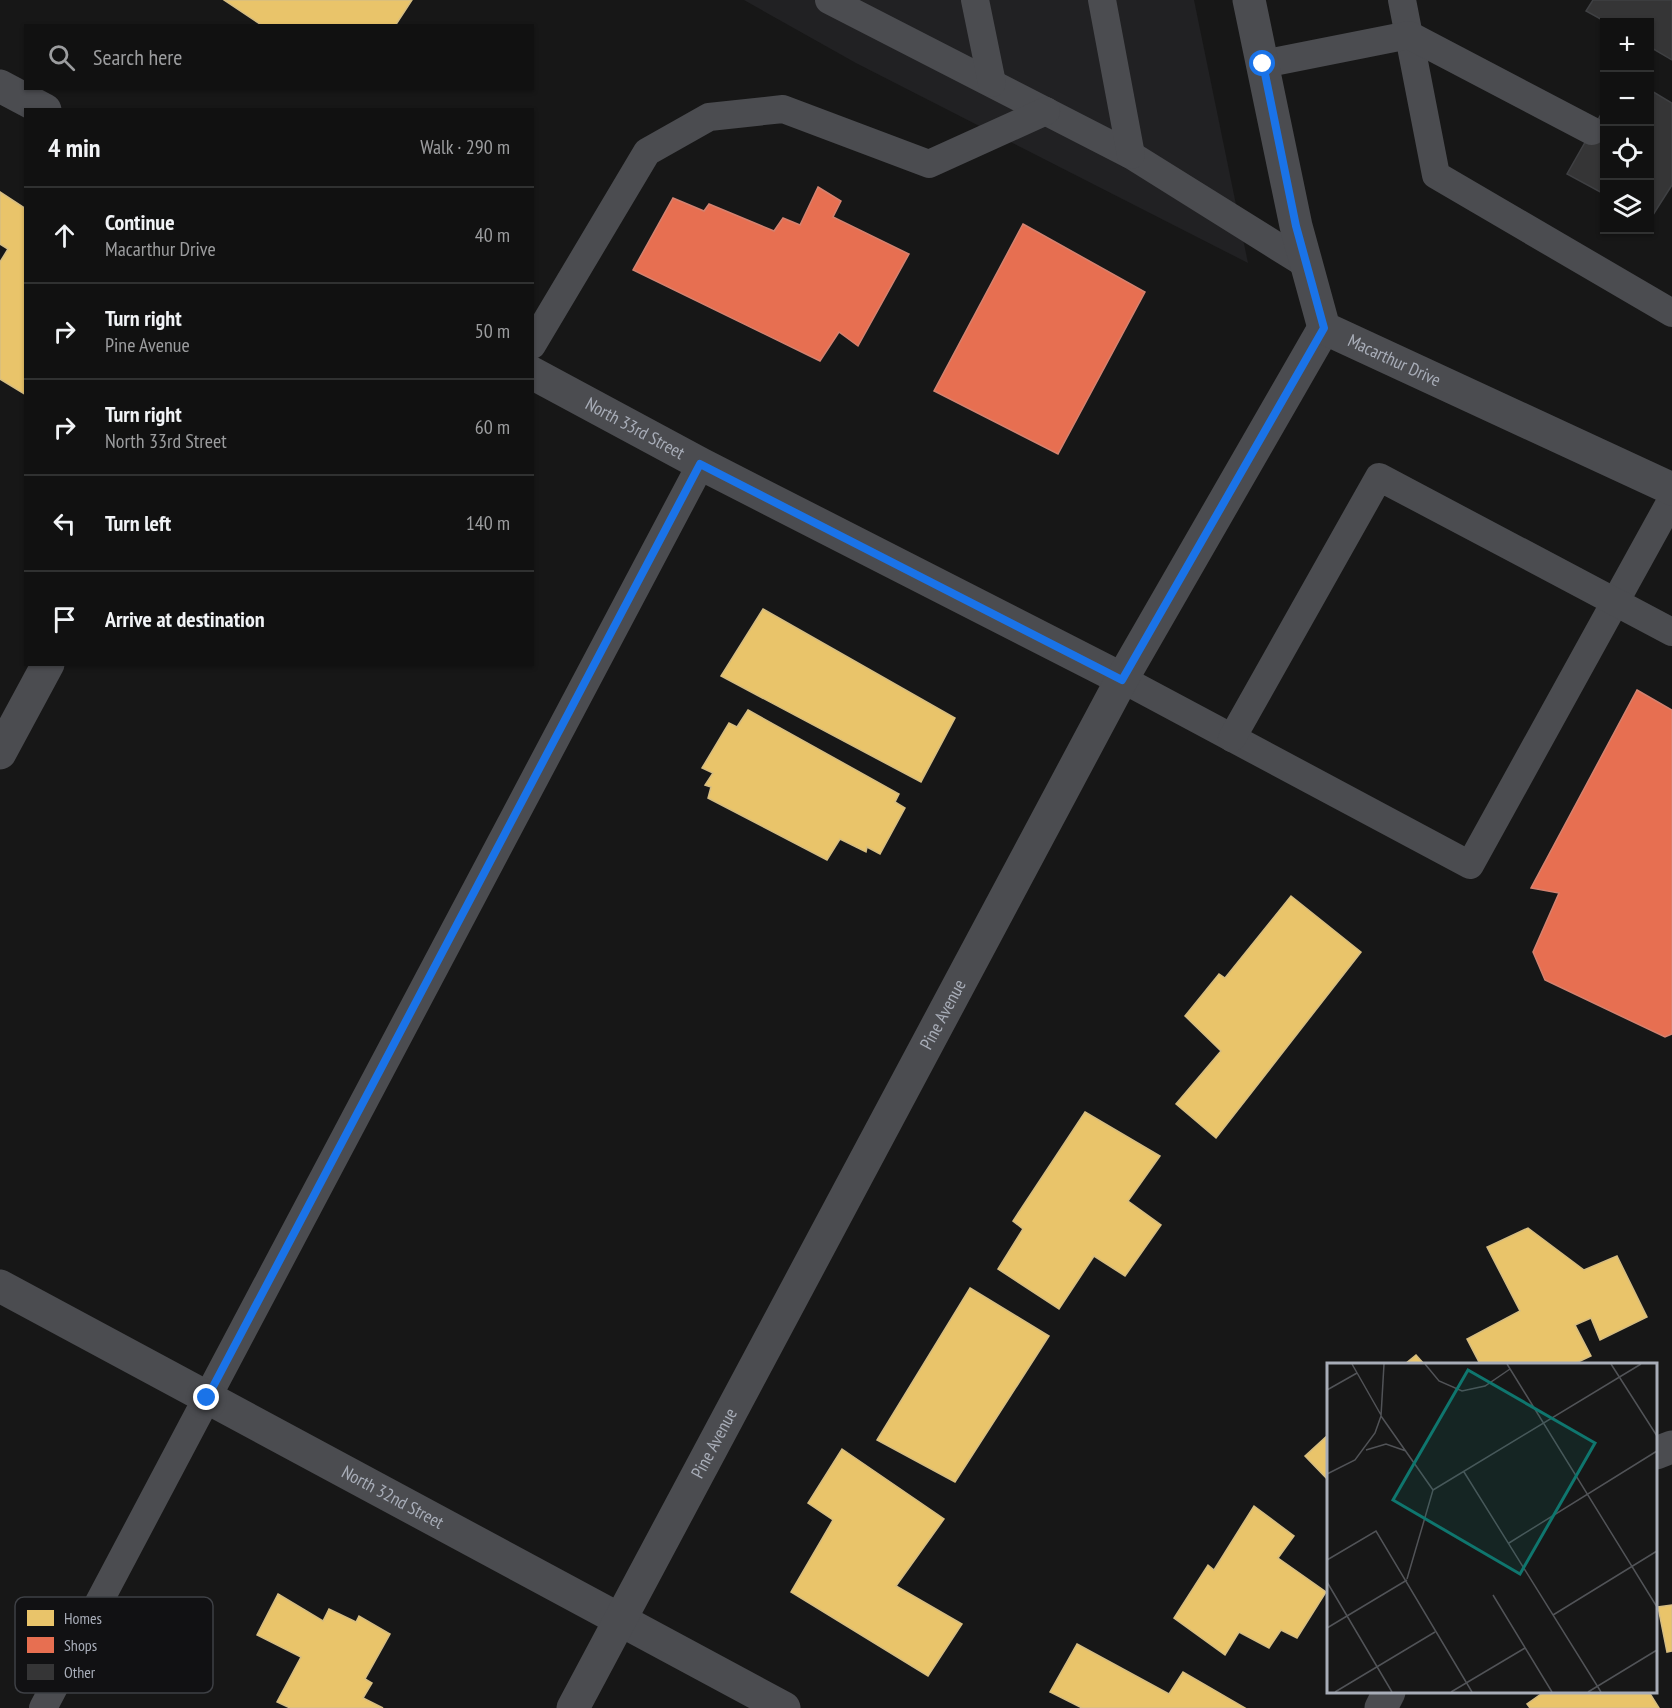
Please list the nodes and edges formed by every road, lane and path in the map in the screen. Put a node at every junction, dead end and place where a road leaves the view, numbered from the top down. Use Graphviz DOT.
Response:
graph roads {
  1 [pos="829,0"];
  2 [pos="975,0"];
  3 [pos="1102,0"];
  4 [pos="1249,0"];
  5 [pos="1402,0"];
  6 [pos="870,11"];
  7 [pos="1409,35"];
  8 [pos="1263,64"];
  9 [pos="992,83"];
  10 [pos="0,86"];
  11 [pos="41,108"];
  12 [pos="1046,111"];
  13 [pos="1592,131"];
  14 [pos="1131,155"];
  15 [pos="1307,265"];
  16 [pos="1672,313"];
  17 [pos="1324,328"];
  18 [pos="534,342"];
  19 [pos="534,374"];
  20 [pos="700,464"];
  21 [pos="1672,489"];
  22 [pos="1672,499"];
  23 [pos="1615,602"];
  24 [pos="1672,632"];
  25 [pos="47,666"];
  26 [pos="1122,680"];
  27 [pos="1232,738"];
  28 [pos="0,753"];
  29 [pos="0,1286"];
  30 [pos="207,1398"];
  31 [pos="1672,1447"];
  32 [pos="1657,1453"];
  33 [pos="102,1597"];
  34 [pos="620,1621"];
  35 [pos="51,1693"];
  36 [pos="1388,1693"];
  37 [pos="43,1708"];
  38 [pos="573,1708"];
  39 [pos="784,1708"];
  40 [pos="1381,1708"];
  1 -- 6 [label="lane"];
  2 -- 9 [label="lane"];
  3 -- 14 [label="lane"];
  4 -- 8 [label="street, Macarthur Drive"];
  5 -- 7 [label="lane"];
  6 -- 9 [label="lane"];
  7 -- 8 [label="lane"];
  7 -- 13 [label="lane"];
  7 -- 16 [label="lane"];
  8 -- 15 [label="street, Macarthur Drive"];
  9 -- 12 [label="lane"];
  10 -- 11 [label="street"];
  12 -- 14 [label="lane"];
  12 -- 18 [label="lane"];
  14 -- 15 [label="lane"];
  15 -- 17 [label="street, Macarthur Drive"];
  17 -- 21 [label="street, Macarthur Drive"];
  17 -- 26 [label="street, Pine Avenue"];
  19 -- 20 [label="street, North 33rd Street"];
  20 -- 26 [label="street, North 33rd Street"];
  20 -- 30 [label="lane"];
  22 -- 23 [label="lane"];
  23 -- 24 [label="lane"];
  23 -- 27 [label="lane"];
  23 -- 27 [label="lane"];
  25 -- 28 [label="street"];
  26 -- 27 [label="lane"];
  26 -- 34 [label="street, Pine Avenue"];
  29 -- 30 [label="street, North 32nd Street"];
  30 -- 33 [label="lane"];
  30 -- 34 [label="street, North 32nd Street"];
  31 -- 32 [label="street"];
  34 -- 38 [label="street, Pine Avenue"];
  34 -- 39 [label="street, North 32nd Street"];
  35 -- 37 [label="lane"];
  36 -- 40 [label="street"];
}
